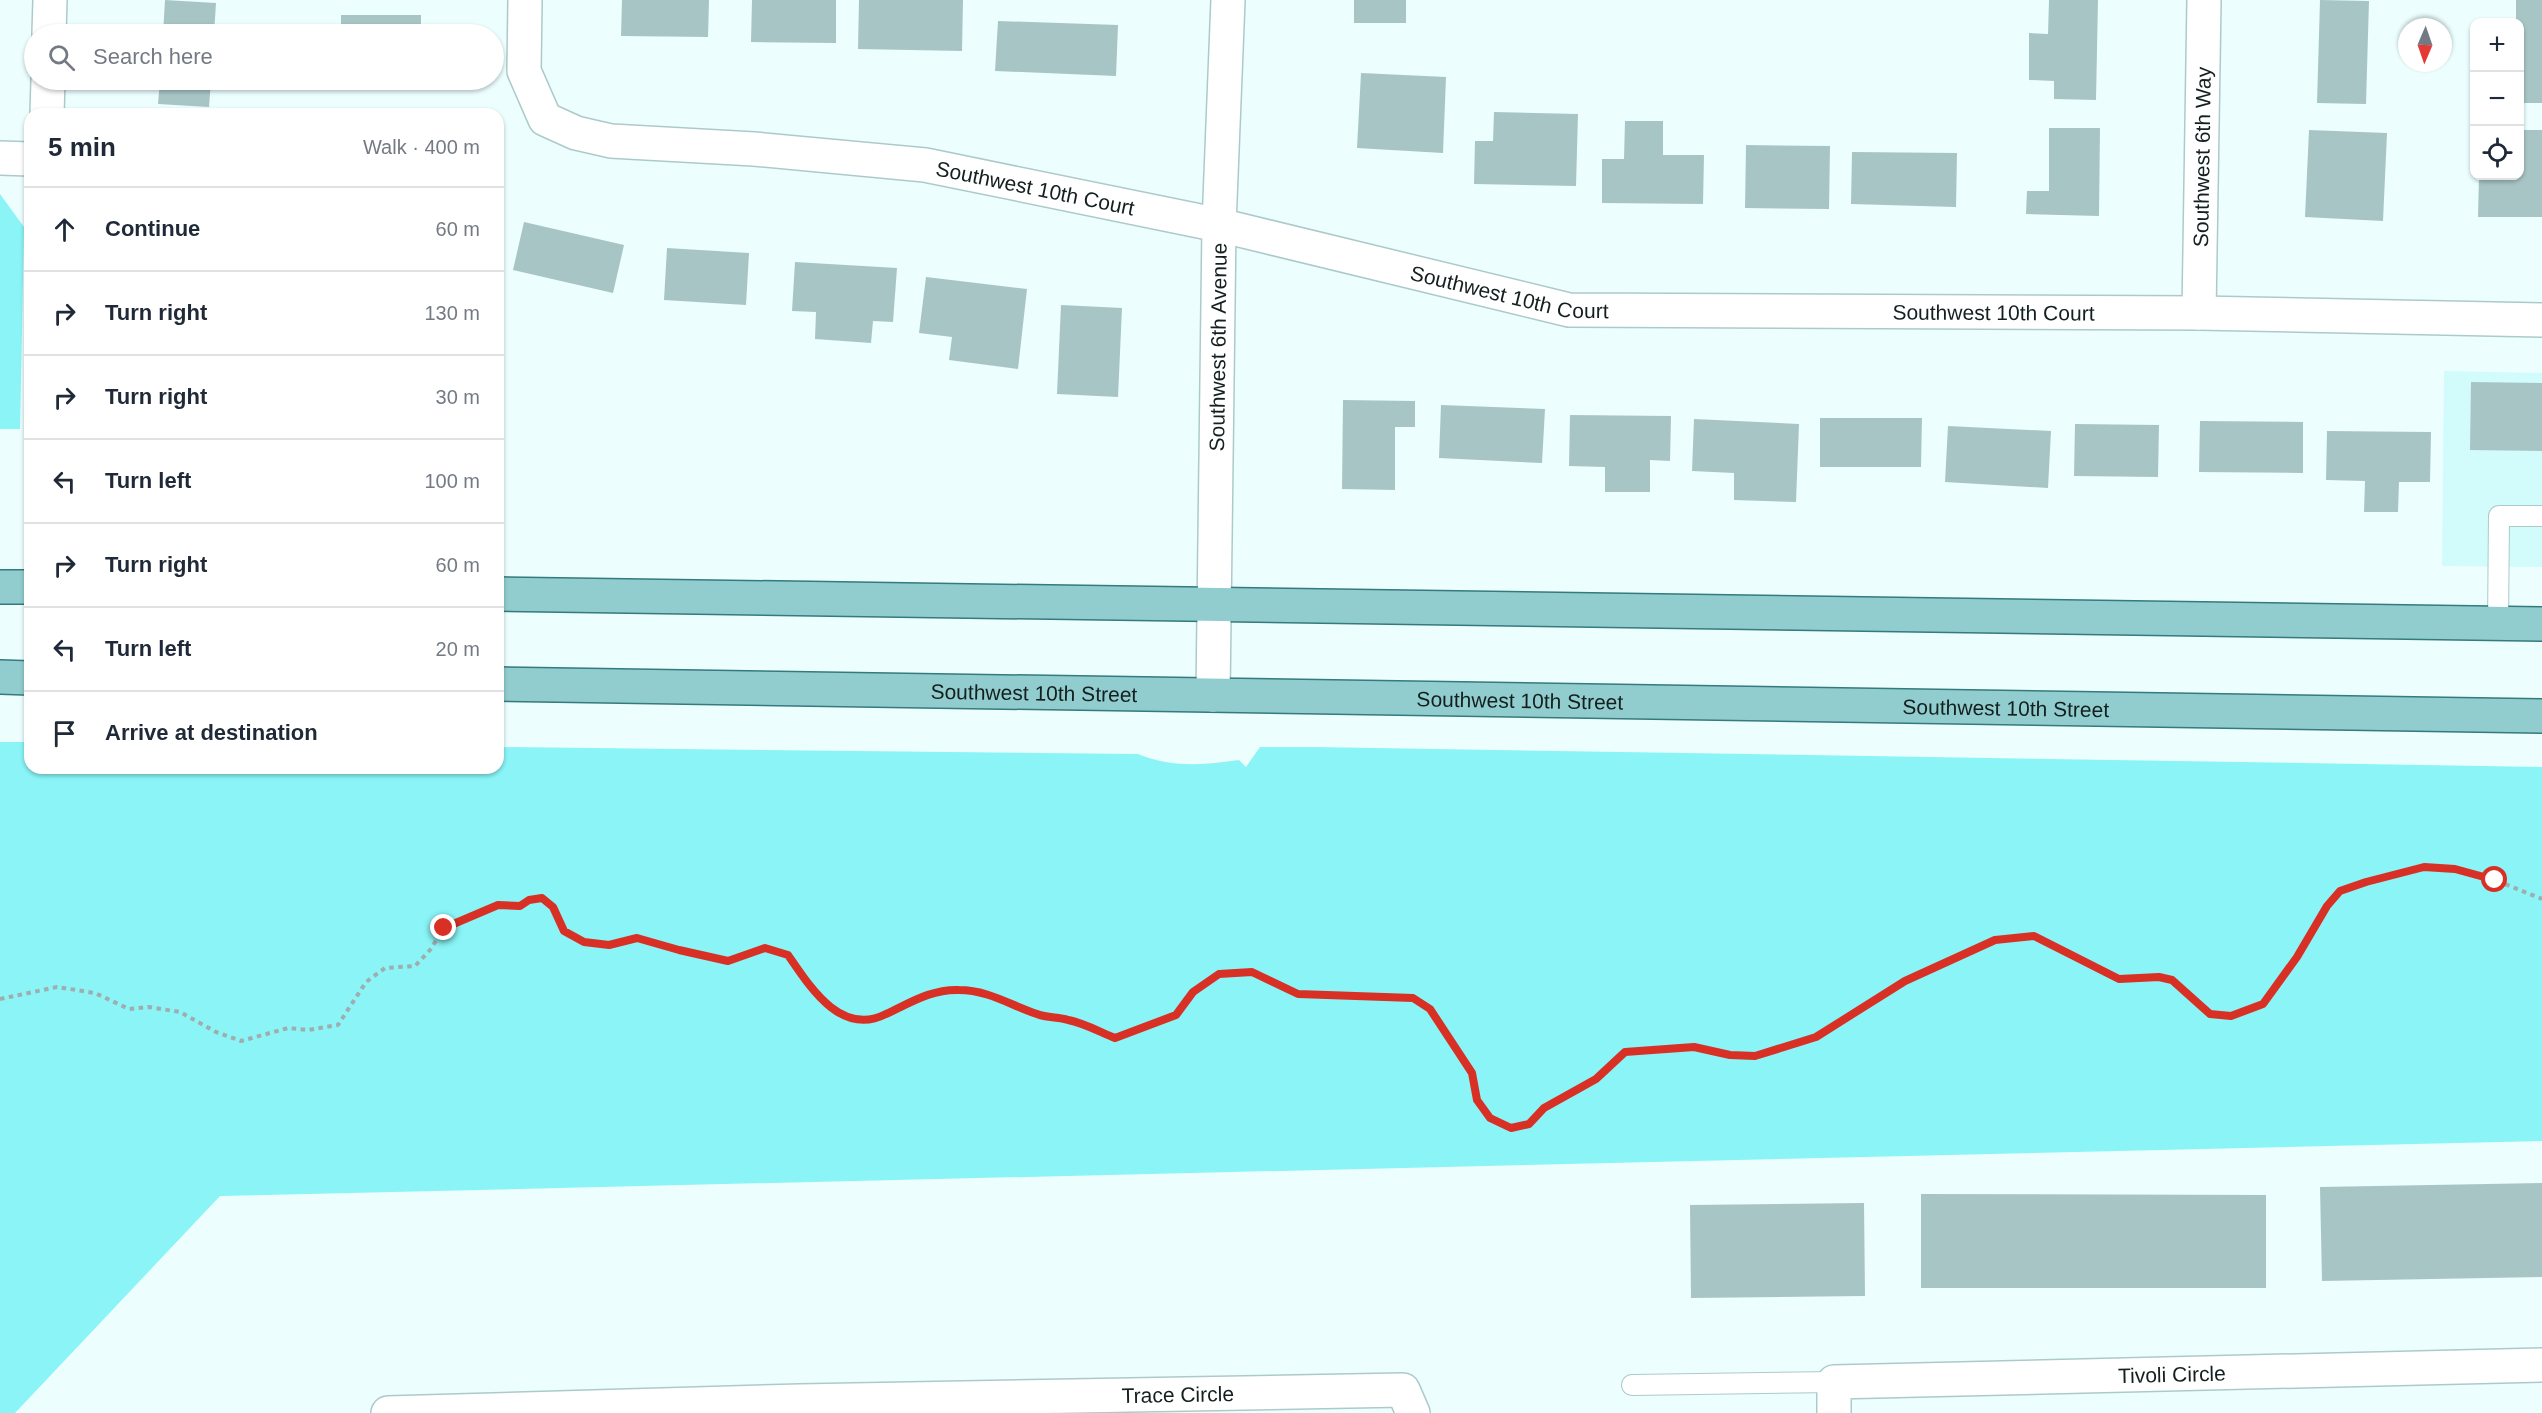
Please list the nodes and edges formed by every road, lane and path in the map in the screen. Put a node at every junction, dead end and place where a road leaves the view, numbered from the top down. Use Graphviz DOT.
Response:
graph roads {
  1 [pos="50,0"];
  2 [pos="525,0"];
  3 [pos="1228,0"];
  4 [pos="2204,0"];
  5 [pos="49,24"];
  6 [pos="48,90"];
  7 [pos="47,108"];
  8 [pos="0,158"];
  9 [pos="24,159"];
  10 [pos="1219,225"];
  11 [pos="2199,313"];
  12 [pos="2542,320"];
  13 [pos="2542,516"];
  14 [pos="0,587"];
  15 [pos="24,587"];
  16 [pos="504,594"];
  17 [pos="1214,605"];
  18 [pos="2498,624"];
  19 [pos="2542,624"];
  20 [pos="0,677"];
  21 [pos="24,678"];
  22 [pos="504,684"];
  23 [pos="1213,695"];
  24 [pos="2542,716"];
  25 [pos="2542,899"];
  26 [pos="0,999"];
  27 [pos="2542,1365"];
  28 [pos="1632,1385"];
  29 [pos="1834,1397"];
  30 [pos="800,1407"];
  31 [pos="388,1413"];
  32 [pos="1413,1413"];
  1 -- 5 [label="street"];
  2 -- 10 [label="street, Southwest 10th Court"];
  3 -- 10 [label="street, Southwest 6th Avenue"];
  4 -- 11 [label="street, Southwest 6th Way"];
  6 -- 7 [label="street"];
  8 -- 9 [label="street"];
  10 -- 11 [label="street, Southwest 10th Court"];
  10 -- 17 [label="street, Southwest 6th Avenue"];
  11 -- 12 [label="street, Southwest 10th Court"];
  13 -- 18 [label="lane"];
  14 -- 15 [label="main road"];
  16 -- 17 [label="main road"];
  17 -- 18 [label="main road"];
  17 -- 23 [label="street, Southwest 6th Avenue"];
  18 -- 19 [label="main road"];
  20 -- 21 [label="main road"];
  22 -- 23 [label="main road, Southwest 10th Street"];
  23 -- 24 [label="main road, Southwest 10th Street"];
  25 -- 26 [label="path"];
  27 -- 29 [label="street, Tivoli Circle"];
  28 -- 29 [label="lane"];
  30 -- 31 [label="street, Trace Circle"];
  30 -- 32 [label="street, Trace Circle"];
}
